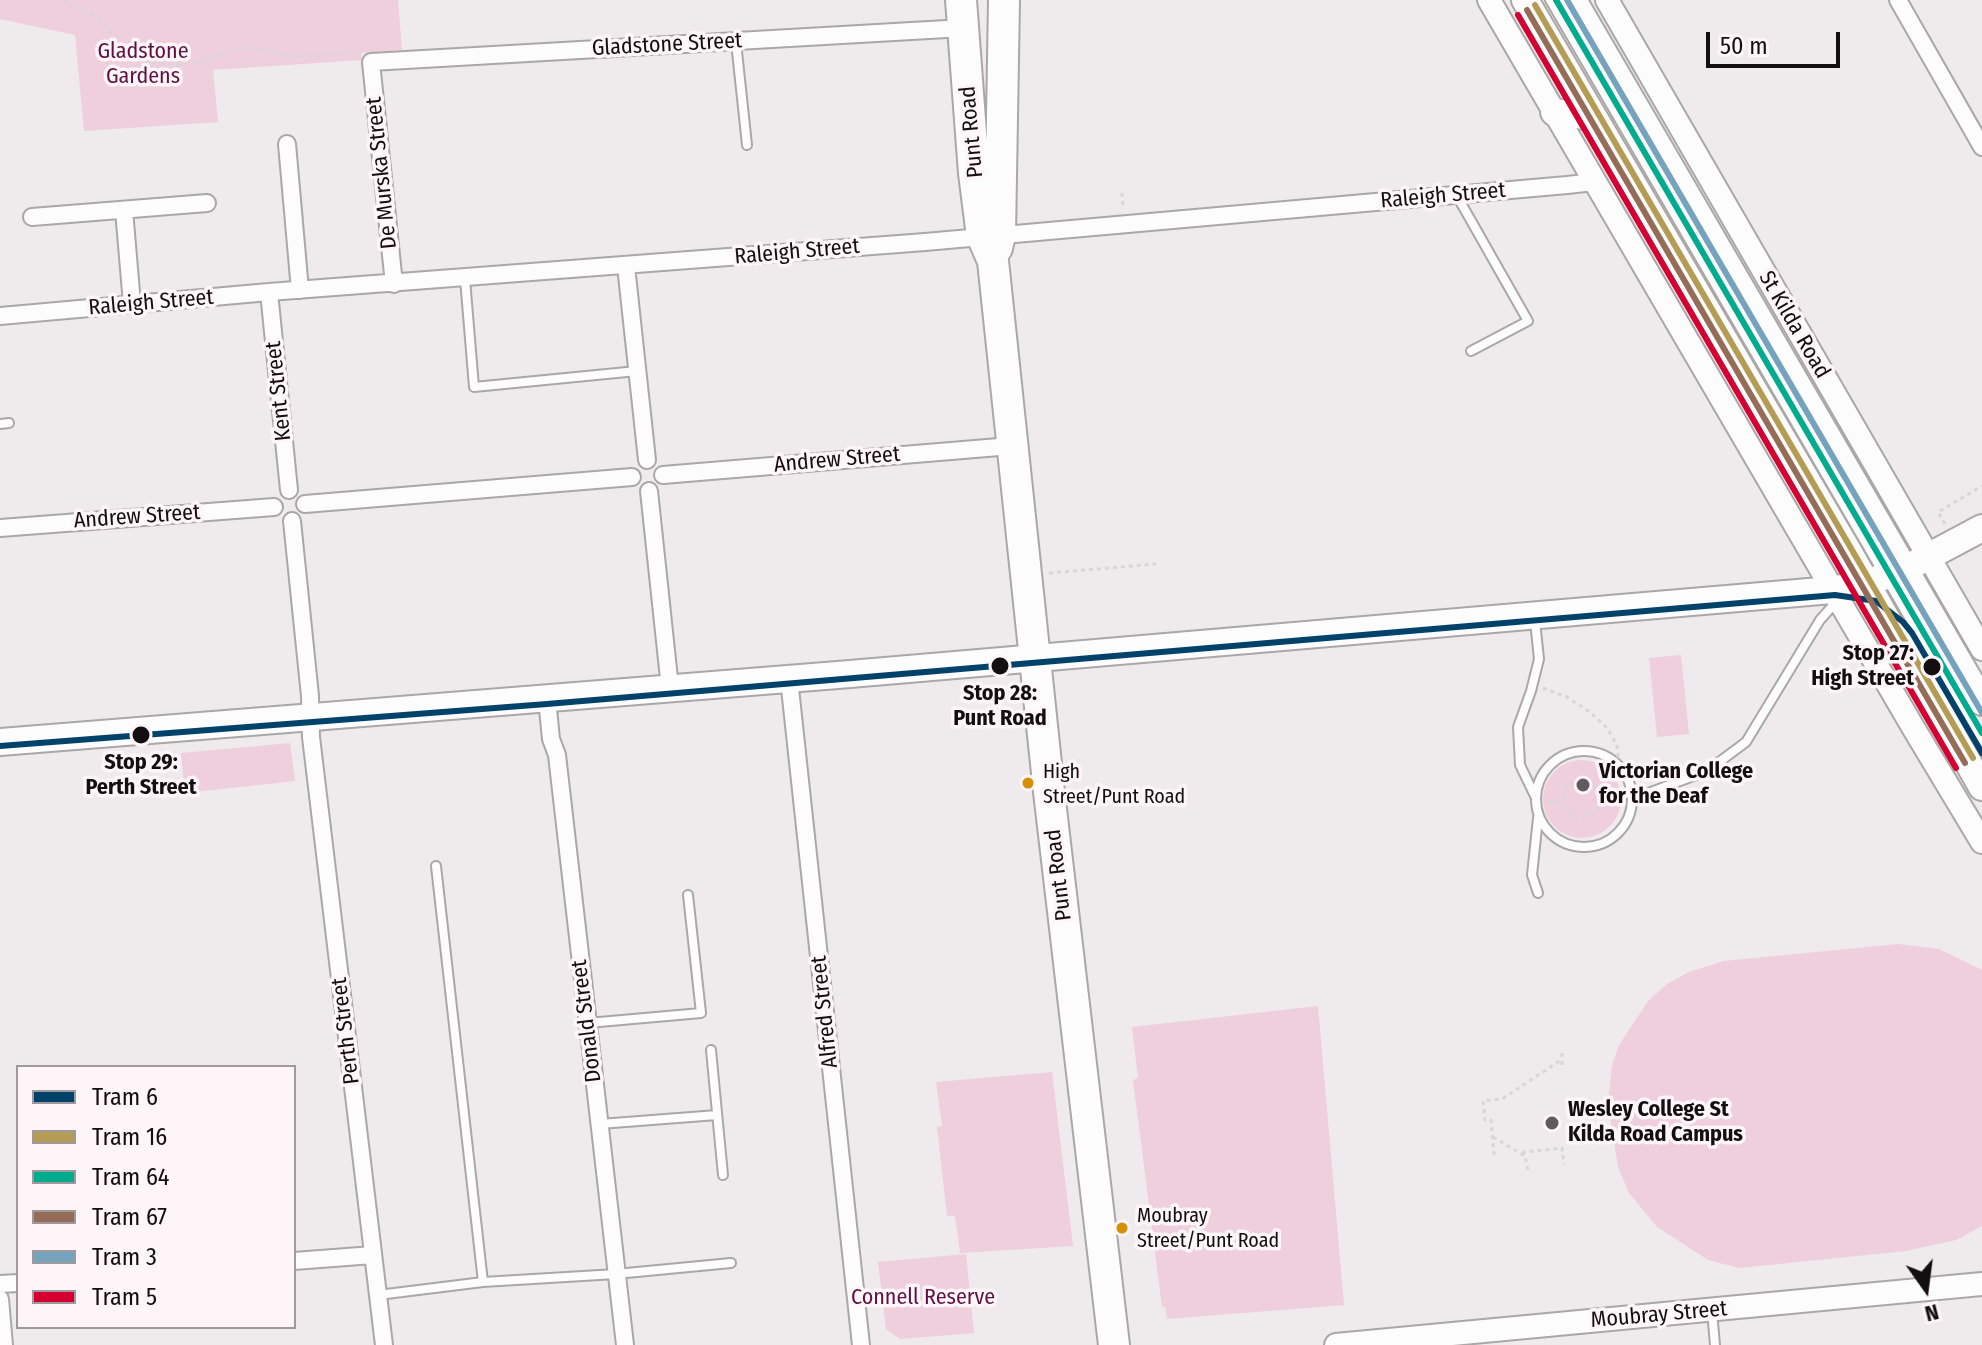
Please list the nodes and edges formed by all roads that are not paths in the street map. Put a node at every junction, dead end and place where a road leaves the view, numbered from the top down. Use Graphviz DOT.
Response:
graph roads {
  1 [pos="1004,0"];
  2 [pos="1489,0"];
  3 [pos="1525,0"];
  4 [pos="1550,0"];
  5 [pos="1573,0"];
  6 [pos="1607,0"];
  7 [pos="1898,0"];
  8 [pos="963,14"];
  9 [pos="736,41"];
  10 [pos="371,62"];
  11 [pos="1554,112"];
  12 [pos="1592,117"];
  13 [pos="287,144"];
  14 [pos="747,145"];
  15 [pos="1982,147"];
  16 [pos="1593,179"];
  17 [pos="1457,195"];
  18 [pos="207,203"];
  19 [pos="124,210"];
  20 [pos="32,217"];
  21 [pos="992,244"];
  22 [pos="626,266"];
  23 [pos="465,279"];
  24 [pos="394,284"];
  25 [pos="300,290"];
  26 [pos="269,292"];
  27 [pos="132,304"];
  28 [pos="0,316"];
  29 [pos="1471,351"];
  30 [pos="637,371"];
  31 [pos="1011,446"];
  32 [pos="647,460"];
  33 [pos="663,475"];
  34 [pos="632,477"];
  35 [pos="289,490"];
  36 [pos="649,491"];
  37 [pos="305,504"];
  38 [pos="274,507"];
  39 [pos="292,521"];
  40 [pos="0,528"];
  41 [pos="1982,528"];
  42 [pos="1929,558"];
  43 [pos="1885,577"];
  44 [pos="1835,595"];
  45 [pos="1534,616"];
  46 [pos="1982,649"];
  47 [pos="1034,658"];
  48 [pos="789,679"];
  49 [pos="670,688"];
  50 [pos="547,699"];
  51 [pos="1982,702"];
  52 [pos="310,717"];
  53 [pos="0,742"];
  54 [pos="1982,743"];
  55 [pos="1982,787"];
  56 [pos="1632,797"];
  57 [pos="1535,800"];
  58 [pos="1539,817"];
  59 [pos="1982,842"];
  60 [pos="436,866"];
  61 [pos="1538,893"];
  62 [pos="688,895"];
  63 [pos="587,1023"];
  64 [pos="711,1050"];
  65 [pos="717,1115"];
  66 [pos="600,1124"];
  67 [pos="723,1175"];
  68 [pos="373,1255"];
  69 [pos="296,1261"];
  70 [pos="731,1263"];
  71 [pos="616,1274"];
  72 [pos="483,1282"];
  73 [pos="1982,1284"];
  74 [pos="378,1295"];
  75 [pos="0,1299"];
  76 [pos="1712,1310"];
  77 [pos="4,1345"];
  78 [pos="384,1345"];
  79 [pos="625,1345"];
  80 [pos="861,1345"];
  81 [pos="1114,1345"];
  82 [pos="1336,1345"];
  83 [pos="1715,1345"];
  1 -- 21 [label="highway, Punt Road"];
  2 -- 11 [label="main road"];
  3 -- 12 [label="main road, St Kilda Road"];
  4 -- 43 [label="lane"];
  5 -- 43 [label="main road, St Kilda Road"];
  6 -- 42 [label="main road, St Kilda Road"];
  7 -- 15 [label="street"];
  8 -- 9 [label="street, Gladstone Street"];
  8 -- 21 [label="highway, Punt Road"];
  9 -- 10 [label="street, Gladstone Street"];
  9 -- 14 [label="lane"];
  10 -- 24 [label="street, De Murska Street"];
  11 -- 12 [label="main road"];
  11 -- 16 [label="main road"];
  12 -- 43 [label="main road, St Kilda Road"];
  13 -- 25 [label="street"];
  16 -- 17 [label="street, Raleigh Street"];
  16 -- 44 [label="main road"];
  17 -- 21 [label="street, Raleigh Street"];
  17 -- 29 [label="lane"];
  18 -- 19 [label="street"];
  19 -- 20 [label="street"];
  19 -- 27 [label="street"];
  21 -- 22 [label="street, Raleigh Street"];
  21 -- 31 [label="highway, Punt Road"];
  22 -- 23 [label="street, Raleigh Street"];
  22 -- 30 [label="street"];
  23 -- 24 [label="street, Raleigh Street"];
  23 -- 30 [label="lane"];
  24 -- 25 [label="street, Raleigh Street"];
  25 -- 26 [label="street, Raleigh Street"];
  26 -- 27 [label="street, Raleigh Street"];
  26 -- 35 [label="street, Kent Street"];
  27 -- 28 [label="street, Raleigh Street"];
  30 -- 32 [label="street"];
  31 -- 33 [label="street, Andrew Street"];
  31 -- 47 [label="highway, Punt Road"];
  32 -- 33 [label="street"];
  32 -- 34 [label="street"];
  33 -- 36 [label="street"];
  34 -- 36 [label="street"];
  34 -- 37 [label="street"];
  35 -- 37 [label="street"];
  35 -- 38 [label="street"];
  36 -- 49 [label="street"];
  37 -- 39 [label="street"];
  38 -- 39 [label="street"];
  38 -- 40 [label="street, Andrew Street"];
  39 -- 52 [label="street"];
  41 -- 42 [label="main road"];
  42 -- 43 [label="main road"];
  42 -- 46 [label="main road, St Kilda Road"];
  43 -- 44 [label="main road"];
  43 -- 51 [label="main road, St Kilda Road"];
  43 -- 54 [label="lane"];
  43 -- 55 [label="main road, St Kilda Road"];
  44 -- 45 [label="main road"];
  44 -- 56 [label="lane"];
  44 -- 59 [label="main road"];
  45 -- 47 [label="main road"];
  45 -- 57 [label="lane"];
  47 -- 48 [label="main road"];
  47 -- 81 [label="highway, Punt Road"];
  48 -- 49 [label="main road"];
  48 -- 80 [label="street, Alfred Street"];
  49 -- 50 [label="main road"];
  50 -- 52 [label="main road"];
  50 -- 63 [label="street, Donald Street"];
  52 -- 53 [label="main road"];
  52 -- 68 [label="street, Perth Street"];
  56 -- 57 [label="lane"];
  56 -- 58 [label="lane"];
  57 -- 58 [label="lane"];
  58 -- 61 [label="lane"];
  60 -- 72 [label="lane"];
  62 -- 63 [label="lane"];
  63 -- 66 [label="street, Donald Street"];
  64 -- 65 [label="lane"];
  65 -- 66 [label="lane"];
  65 -- 67 [label="lane"];
  66 -- 71 [label="street, Donald Street"];
  68 -- 69 [label="street"];
  68 -- 74 [label="street, Perth Street"];
  70 -- 71 [label="lane"];
  71 -- 72 [label="lane"];
  71 -- 79 [label="street, Donald Street"];
  72 -- 74 [label="lane"];
  73 -- 76 [label="main road, Moubray Street"];
  74 -- 78 [label="street, Perth Street"];
  75 -- 77 [label="street"];
  76 -- 82 [label="main road, Moubray Street"];
  76 -- 83 [label="lane"];
}
